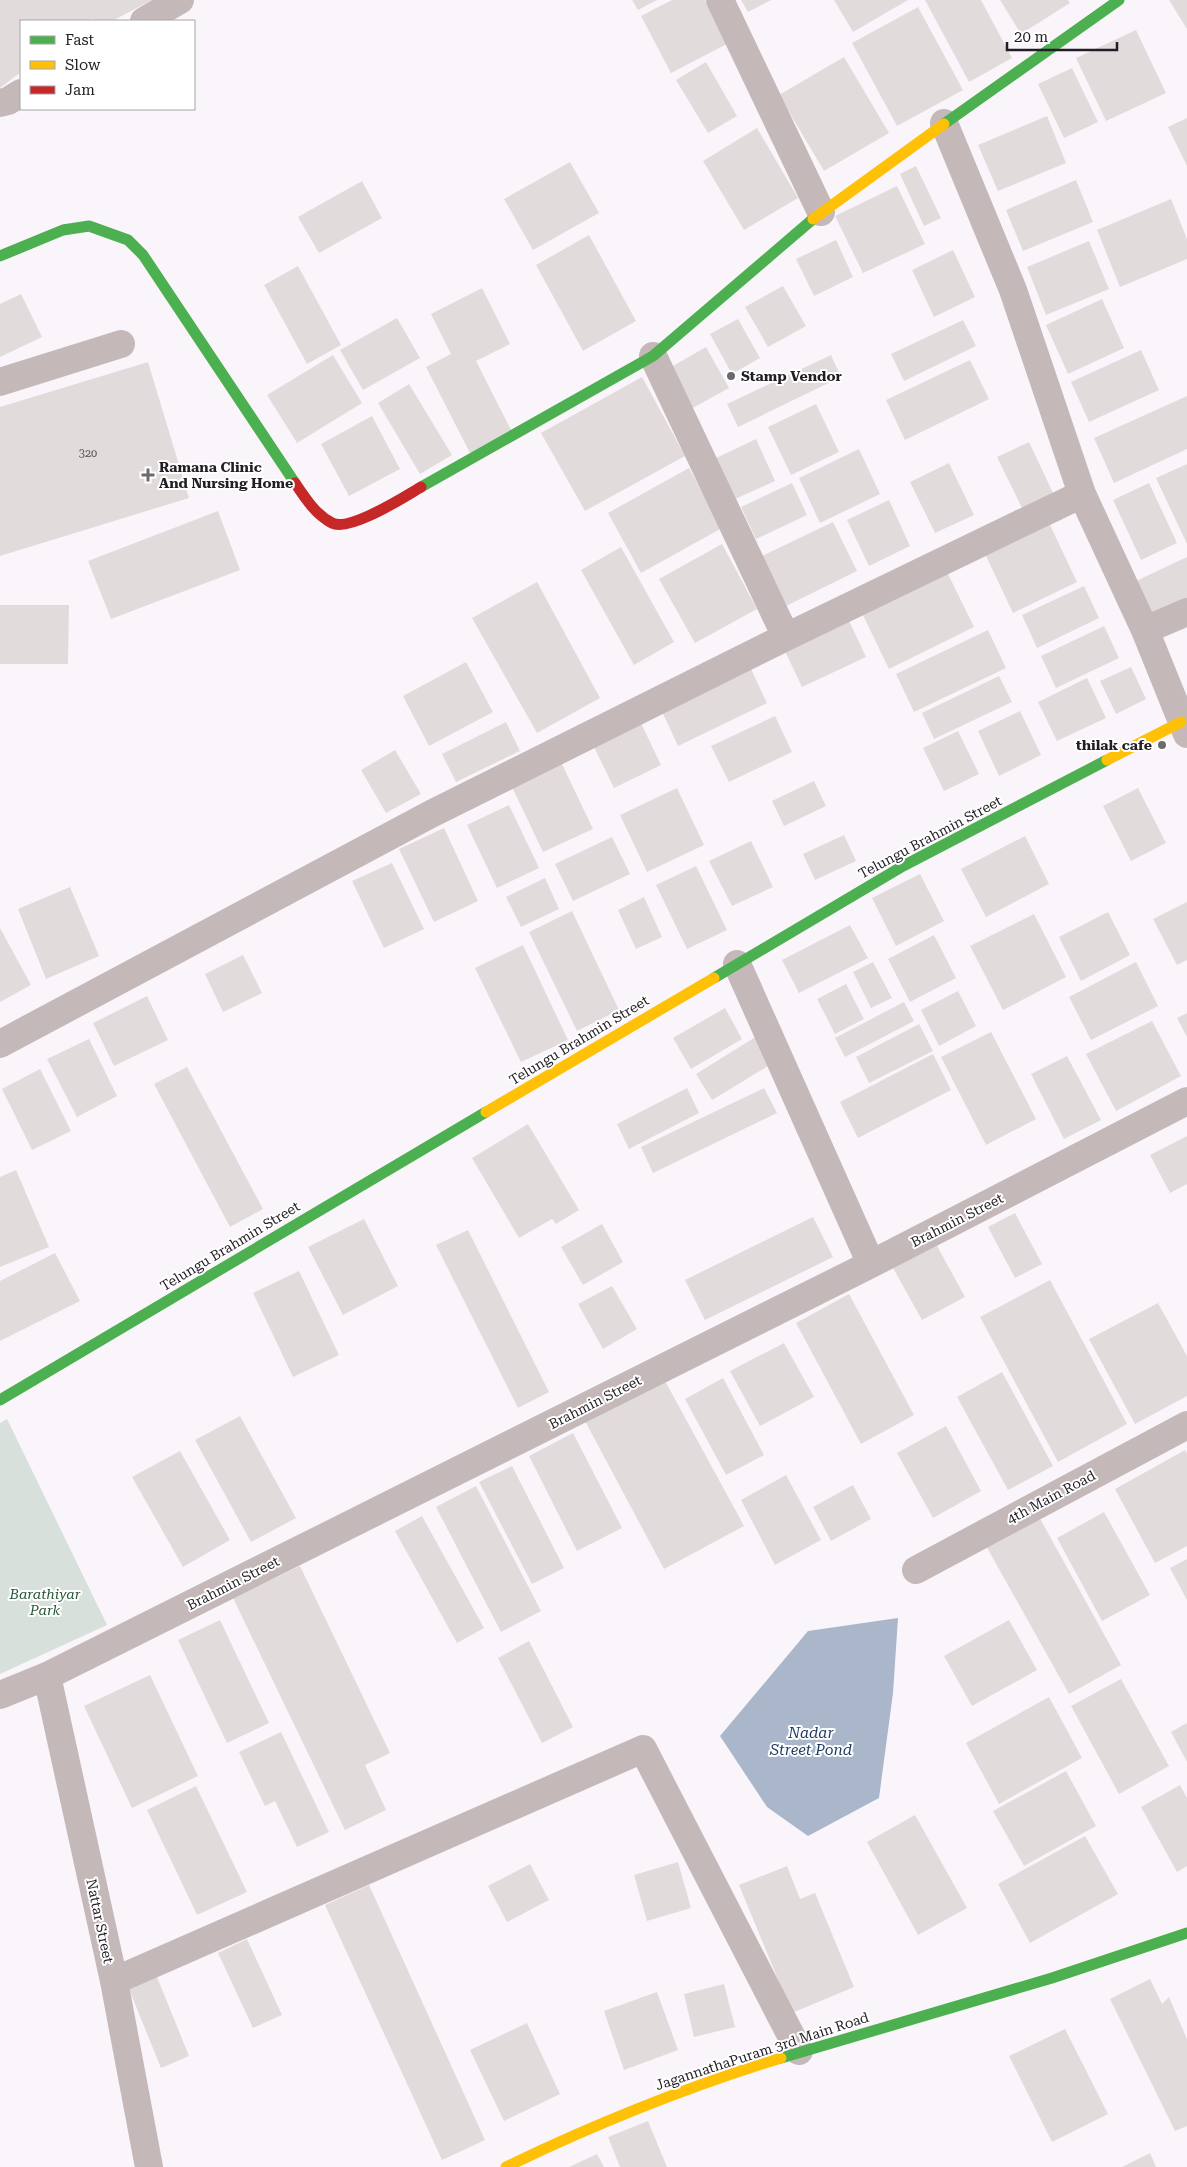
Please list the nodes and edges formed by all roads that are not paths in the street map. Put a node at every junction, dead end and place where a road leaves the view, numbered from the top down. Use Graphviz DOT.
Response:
graph roads {
  1 [pos="180,0"];
  2 [pos="720,0"];
  3 [pos="1119,0"];
  4 [pos="146,20"];
  5 [pos="20,94"];
  6 [pos="0,103"];
  7 [pos="944,123"];
  8 [pos="822,212"];
  9 [pos="0,256"];
  10 [pos="121,344"];
  11 [pos="653,356"];
  12 [pos="0,382"];
  13 [pos="1082,494"];
  14 [pos="1187,612"];
  15 [pos="1145,630"];
  16 [pos="786,637"];
  17 [pos="1184,728"];
  18 [pos="737,964"];
  19 [pos="0,1044"];
  20 [pos="1187,1101"];
  21 [pos="871,1264"];
  22 [pos="0,1400"];
  23 [pos="1187,1425"];
  24 [pos="916,1570"];
  25 [pos="47,1676"];
  26 [pos="0,1695"];
  27 [pos="1187,1933"];
  28 [pos="114,1981"];
  29 [pos="799,2051"];
  30 [pos="149,2167"];
  31 [pos="506,2167"];
  1 -- 4 [label="street"];
  2 -- 8 [label="street"];
  3 -- 7 [label="street"];
  5 -- 6 [label="street"];
  7 -- 8 [label="street"];
  7 -- 13 [label="street"];
  8 -- 11 [label="street"];
  9 -- 11 [label="street"];
  10 -- 12 [label="street"];
  11 -- 16 [label="street"];
  13 -- 15 [label="street"];
  13 -- 16 [label="street"];
  14 -- 15 [label="street"];
  15 -- 17 [label="street"];
  16 -- 19 [label="street"];
  17 -- 18 [label="street, Telungu Brahmin Street"];
  18 -- 21 [label="street"];
  18 -- 22 [label="street, Telungu Brahmin Street"];
  20 -- 21 [label="street, Brahmin Street"];
  21 -- 25 [label="street, Brahmin Street"];
  23 -- 24 [label="street, 4th Main Road"];
  25 -- 26 [label="street, Brahmin Street"];
  25 -- 28 [label="street, Nattar Street"];
  27 -- 29 [label="street, JagannathaPuram 3rd Main Road"];
  28 -- 29 [label="street"];
  28 -- 30 [label="street, Nattar Street"];
  29 -- 31 [label="street, JagannathaPuram 3rd Main Road"];
}
